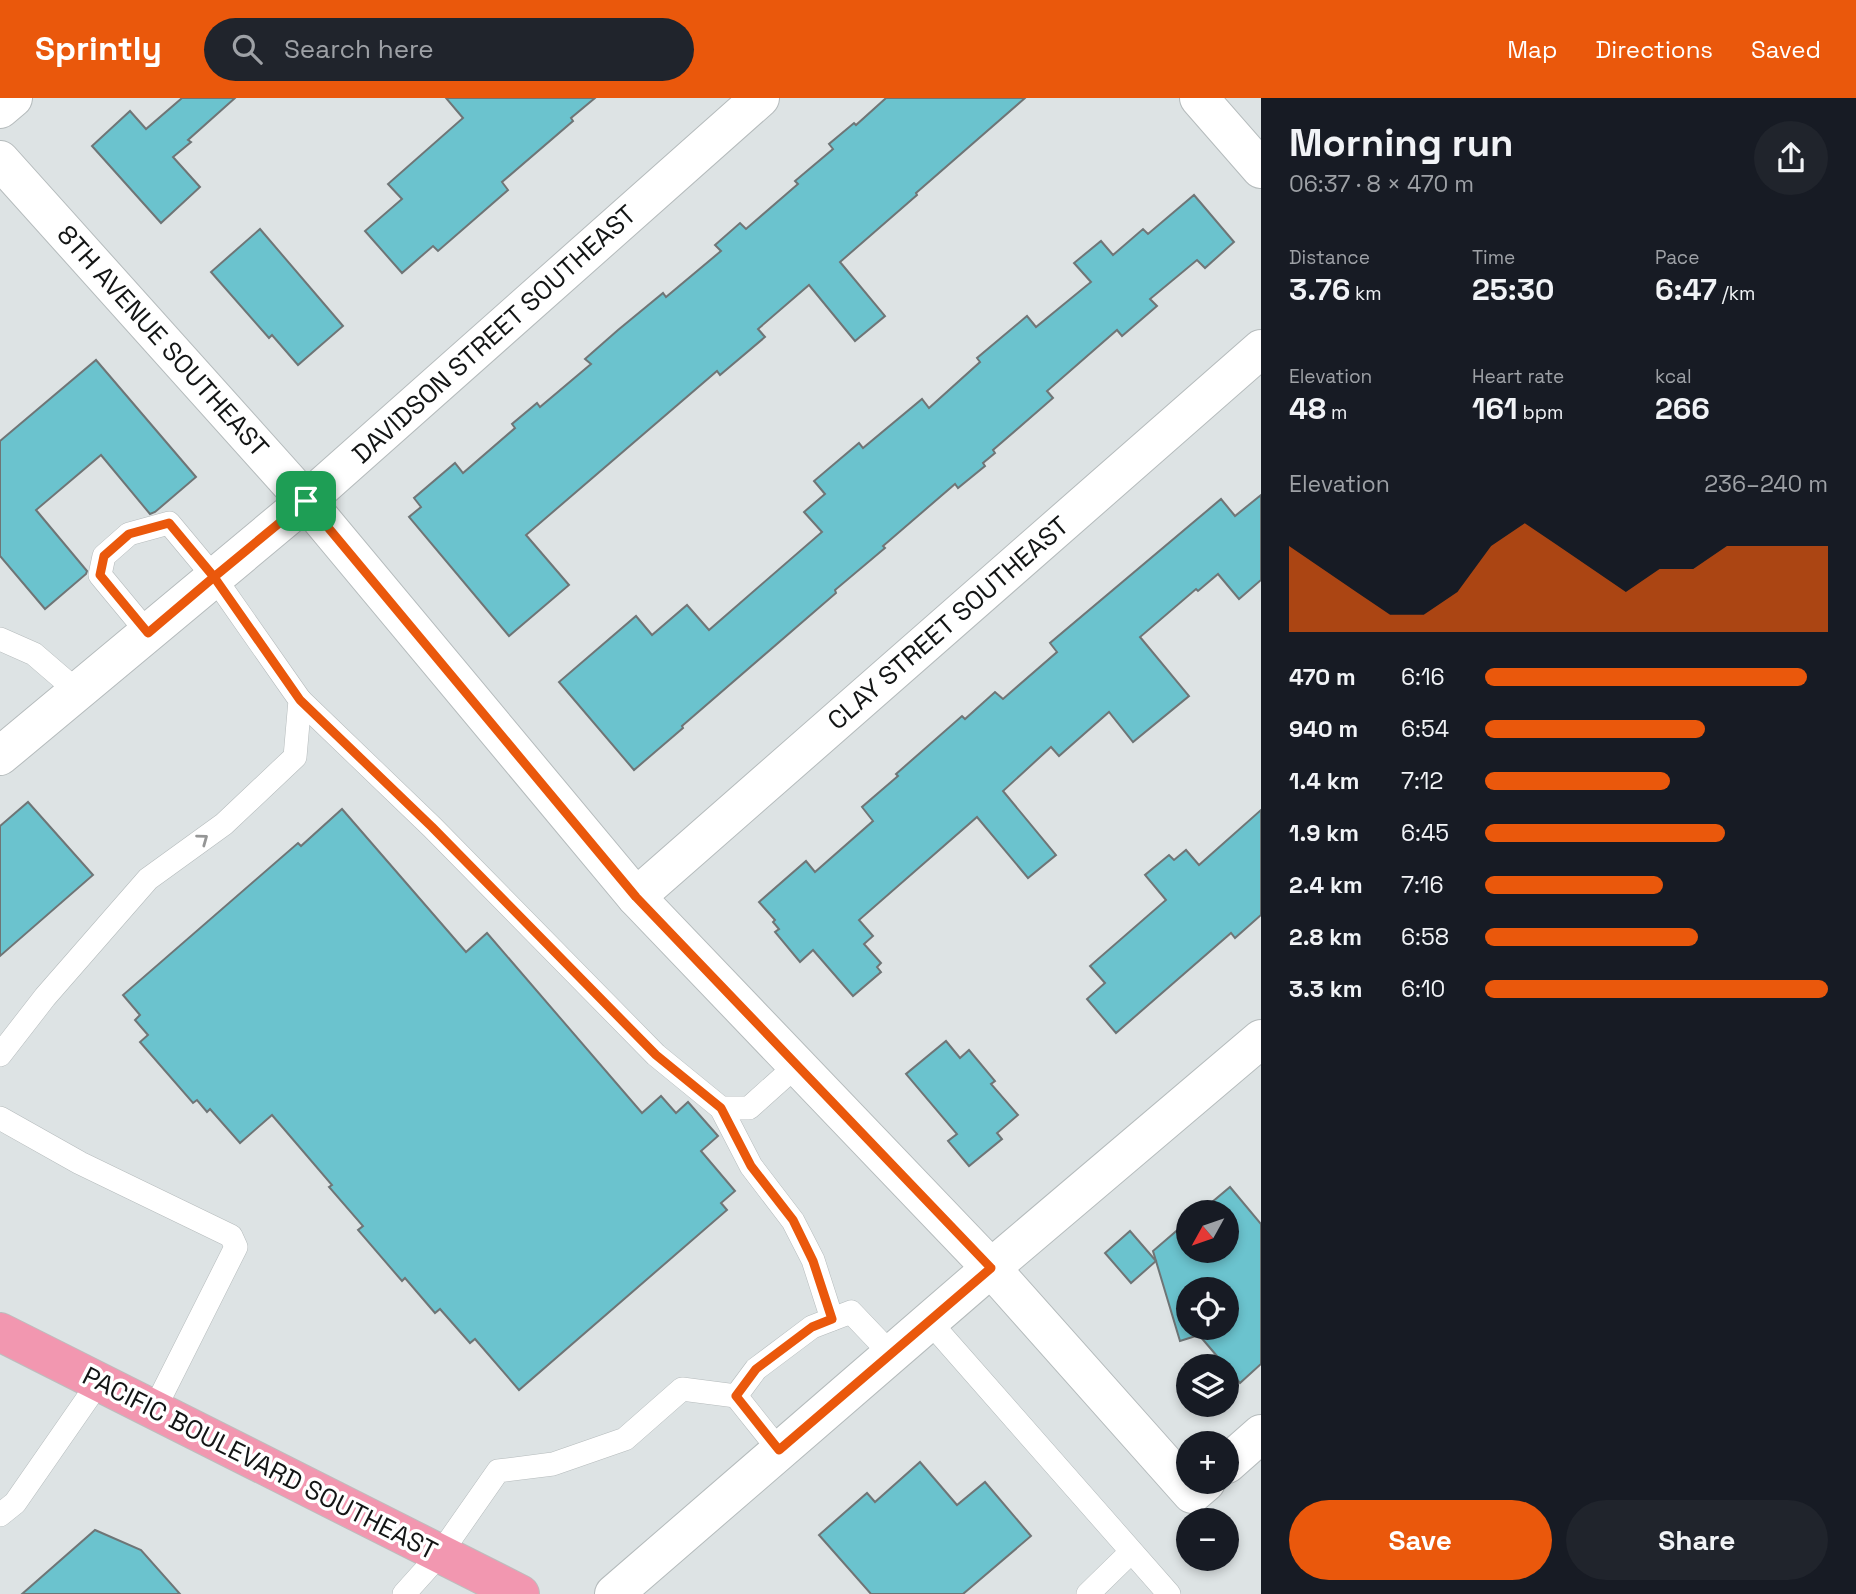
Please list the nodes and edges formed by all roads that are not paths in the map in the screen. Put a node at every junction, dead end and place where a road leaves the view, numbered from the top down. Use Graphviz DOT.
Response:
graph roads {
  1 [pos="13,98"];
  2 [pos="760,98"];
  3 [pos="1199,98"];
  4 [pos="0,109"];
  5 [pos="0,159"];
  6 [pos="1261,169"];
  7 [pos="1261,349"];
  8 [pos="306,501"];
  9 [pos="214,577"];
  10 [pos="148,633"];
  11 [pos="0,639"];
  12 [pos="77,691"];
  13 [pos="300,700"];
  14 [pos="0,756"];
  15 [pos="636,897"];
  16 [pos="1261,1038"];
  17 [pos="0,1055"];
  18 [pos="797,1065"];
  19 [pos="721,1108"];
  20 [pos="0,1118"];
  21 [pos="991,1268"];
  22 [pos="832,1319"];
  23 [pos="929,1321"];
  24 [pos="0,1332"];
  25 [pos="891,1354"];
  26 [pos="99,1382"];
  27 [pos="736,1396"];
  28 [pos="154,1409"];
  29 [pos="1261,1434"];
  30 [pos="779,1450"];
  31 [pos="1239,1453"];
  32 [pos="1176,1464"];
  33 [pos="0,1516"];
  34 [pos="1131,1552"];
  35 [pos="440,1554"];
  36 [pos="404,1594"];
  37 [pos="520,1594"];
  38 [pos="614,1594"];
  39 [pos="1088,1594"];
  40 [pos="1168,1594"];
  1 -- 4 [label="street"];
  2 -- 8 [label="street, DAVIDSON STREET SOUTHEAST"];
  3 -- 6 [label="street"];
  5 -- 8 [label="street, 8TH AVENUE SOUTHEAST"];
  7 -- 15 [label="street, CLAY STREET SOUTHEAST"];
  8 -- 9 [label="street, DAVIDSON STREET SOUTHEAST"];
  8 -- 15 [label="street, 8TH AVENUE SOUTHEAST"];
  9 -- 10 [label="street, DAVIDSON STREET SOUTHEAST"];
  9 -- 10 [label="lane"];
  9 -- 13 [label="lane"];
  10 -- 12 [label="street, DAVIDSON STREET SOUTHEAST"];
  11 -- 12 [label="lane"];
  12 -- 14 [label="street, DAVIDSON STREET SOUTHEAST"];
  17 -- 13 [label="lane, one-way"];
  13 -- 19 [label="lane"];
  15 -- 18 [label="street, 8TH AVENUE SOUTHEAST"];
  16 -- 21 [label="street"];
  18 -- 19 [label="lane"];
  18 -- 21 [label="street, 8TH AVENUE SOUTHEAST"];
  19 -- 22 [label="lane"];
  20 -- 28 [label="lane"];
  21 -- 23 [label="street"];
  21 -- 32 [label="street, 8TH AVENUE SOUTHEAST"];
  22 -- 25 [label="lane"];
  22 -- 27 [label="lane"];
  23 -- 25 [label="street"];
  23 -- 34 [label="lane"];
  24 -- 26 [label="highway, PACIFIC BOULEVARD SOUTHEAST"];
  25 -- 30 [label="street"];
  26 -- 28 [label="highway, PACIFIC BOULEVARD SOUTHEAST"];
  26 -- 33 [label="lane"];
  27 -- 30 [label="lane"];
  27 -- 35 [label="lane"];
  28 -- 35 [label="highway, PACIFIC BOULEVARD SOUTHEAST"];
  29 -- 31 [label="street"];
  30 -- 38 [label="street"];
  34 -- 39 [label="lane"];
  34 -- 40 [label="lane"];
  35 -- 36 [label="lane"];
  35 -- 37 [label="highway, PACIFIC BOULEVARD SOUTHEAST"];
}
